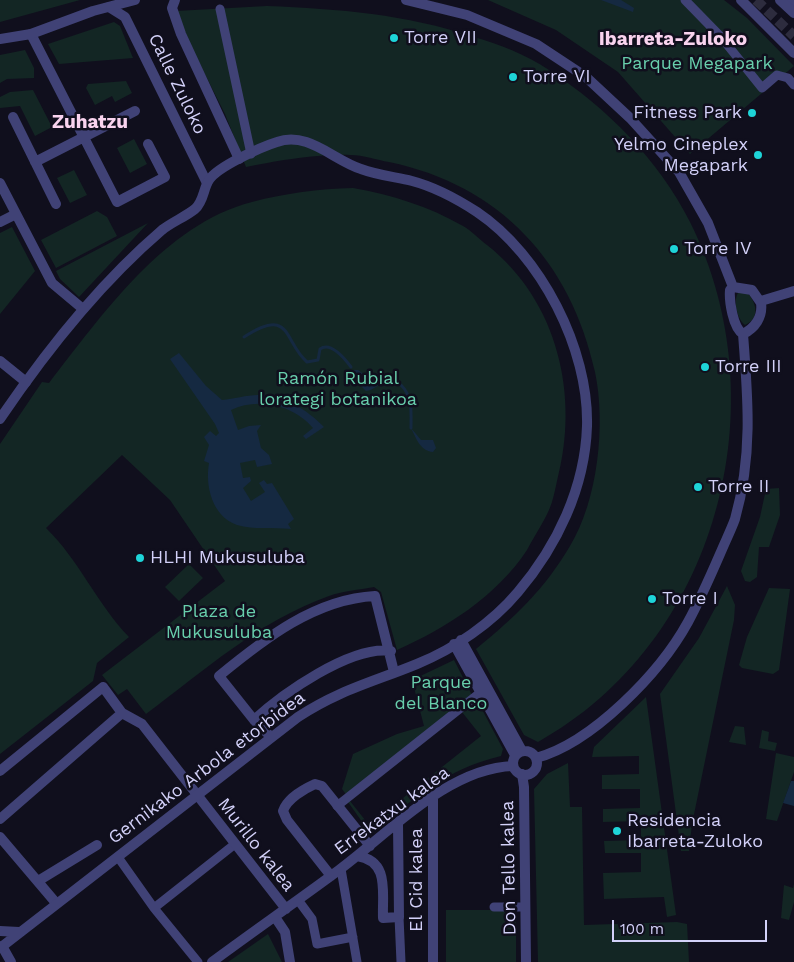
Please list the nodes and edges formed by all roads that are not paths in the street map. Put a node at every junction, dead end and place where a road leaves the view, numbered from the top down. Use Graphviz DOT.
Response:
graph roads {
  1 [pos="135,0"];
  2 [pos="175,0"];
  3 [pos="406,0"];
  4 [pos="685,0"];
  5 [pos="741,0"];
  6 [pos="780,0"];
  7 [pos="790,0"];
  8 [pos="794,4"];
  9 [pos="109,7"];
  10 [pos="220,9"];
  11 [pos="794,13"];
  12 [pos="31,34"];
  13 [pos="0,39"];
  14 [pos="794,53"];
  15 [pos="794,85"];
  16 [pos="135,111"];
  17 [pos="13,117"];
  18 [pos="84,137"];
  19 [pos="148,144"];
  20 [pos="251,154"];
  21 [pos="239,159"];
  22 [pos="35,162"];
  23 [pos="0,183"];
  24 [pos="207,183"];
  25 [pos="56,204"];
  26 [pos="16,214"];
  27 [pos="0,222"];
  28 [pos="733,287"];
  29 [pos="794,291"];
  30 [pos="761,302"];
  31 [pos="83,309"];
  32 [pos="743,334"];
  33 [pos="0,361"];
  34 [pos="26,382"];
  35 [pos="0,419"];
  36 [pos="457,642"];
  37 [pos="391,651"];
  38 [pos="394,672"];
  39 [pos="481,692"];
  40 [pos="122,713"];
  41 [pos="254,720"];
  42 [pos="271,736"];
  43 [pos="519,753"];
  44 [pos="536,758"];
  45 [pos="513,766"];
  46 [pos="0,771"];
  47 [pos="522,774"];
  48 [pos="197,796"];
  49 [pos="433,798"];
  50 [pos="337,806"];
  51 [pos="0,818"];
  52 [pos="398,824"];
  53 [pos="0,837"];
  54 [pos="235,844"];
  55 [pos="97,845"];
  56 [pos="370,846"];
  57 [pos="357,856"];
  58 [pos="120,860"];
  59 [pos="341,869"];
  60 [pos="331,876"];
  61 [pos="38,881"];
  62 [pos="298,900"];
  63 [pos="56,903"];
  64 [pos="494,907"];
  65 [pos="525,907"];
  66 [pos="154,908"];
  67 [pos="286,909"];
  68 [pos="275,917"];
  69 [pos="399,917"];
  70 [pos="0,931"];
  71 [pos="19,932"];
  72 [pos="353,937"];
  73 [pos="1,946"];
  74 [pos="10,962"];
  75 [pos="198,962"];
  76 [pos="212,962"];
  77 [pos="290,962"];
  78 [pos="357,962"];
  79 [pos="401,962"];
  80 [pos="433,962"];
  81 [pos="526,962"];
  1 -- 9 [label="street"];
  2 -- 21 [label="street, Calle Zuloko"];
  3 -- 28 [label="street"];
  4 -- 15 [label="street"];
  5 -- 14 [label="street"];
  6 -- 11 [label="street"];
  7 -- 8 [label="street"];
  9 -- 12 [label="street"];
  9 -- 24 [label="street, Calle Zuloko"];
  10 -- 20 [label="street"];
  12 -- 13 [label="street"];
  12 -- 18 [label="street"];
  16 -- 18 [label="street"];
  17 -- 22 [label="street"];
  18 -- 19 [label="street"];
  18 -- 22 [label="street"];
  20 -- 21 [label="street, Gernikako Arbola etorbidea"];
  20 -- 36 [label="street, Gernikako Arbola etorbidea"];
  21 -- 24 [label="street, Gernikako Arbola etorbidea"];
  22 -- 25 [label="street"];
  23 -- 26 [label="street"];
  24 -- 31 [label="street"];
  26 -- 27 [label="street"];
  26 -- 31 [label="street"];
  28 -- 30 [label="street"];
  28 -- 32 [label="street"];
  29 -- 30 [label="street"];
  30 -- 32 [label="street"];
  31 -- 34 [label="street"];
  32 -- 44 [label="street"];
  33 -- 34 [label="street"];
  34 -- 35 [label="street"];
  36 -- 38 [label="street, Gernikako Arbola etorbidea"];
  36 -- 39 [label="street"];
  36 -- 43 [label="street"];
  37 -- 38 [label="street"];
  37 -- 41 [label="street, Gernikako Arbola etorbidea"];
  37 -- 41 [label="street"];
  38 -- 42 [label="street, Gernikako Arbola etorbidea"];
  39 -- 43 [label="street"];
  39 -- 50 [label="street, Errekatxu kalea"];
  40 -- 46 [label="street, Murillo kalea"];
  40 -- 48 [label="street, Murillo kalea"];
  40 -- 51 [label="street"];
  41 -- 42 [label="street"];
  42 -- 48 [label="street, Gernikako Arbola etorbidea"];
  43 -- 44 [label="street"];
  43 -- 45 [label="street"];
  44 -- 47 [label="street"];
  45 -- 47 [label="street"];
  45 -- 49 [label="street, Errekatxu kalea"];
  47 -- 65 [label="street, Don Tello kalea"];
  48 -- 54 [label="street, Murillo kalea"];
  48 -- 63 [label="street, Gernikako Arbola etorbidea"];
  49 -- 52 [label="street, Errekatxu kalea"];
  49 -- 80 [label="street, El Cid kalea"];
  50 -- 56 [label="street"];
  50 -- 60 [label="street"];
  52 -- 56 [label="street, Errekatxu kalea"];
  52 -- 69 [label="street"];
  53 -- 61 [label="street"];
  54 -- 66 [label="street"];
  54 -- 67 [label="street, Murillo kalea"];
  55 -- 61 [label="street"];
  56 -- 57 [label="street, Errekatxu kalea"];
  57 -- 59 [label="street, Errekatxu kalea"];
  57 -- 69 [label="street"];
  58 -- 66 [label="street"];
  59 -- 60 [label="street, Errekatxu kalea"];
  59 -- 72 [label="street"];
  60 -- 62 [label="street, Errekatxu kalea"];
  61 -- 63 [label="street"];
  62 -- 67 [label="street, Errekatxu kalea"];
  62 -- 72 [label="street"];
  63 -- 71 [label="street, Gernikako Arbola etorbidea"];
  64 -- 65 [label="street"];
  65 -- 81 [label="street, Don Tello kalea"];
  66 -- 75 [label="street"];
  67 -- 68 [label="street, Errekatxu kalea"];
  68 -- 76 [label="street, Errekatxu kalea"];
  68 -- 77 [label="street"];
  69 -- 79 [label="street"];
  70 -- 71 [label="street"];
  71 -- 73 [label="street, Gernikako Arbola etorbidea"];
  72 -- 78 [label="street"];
  73 -- 74 [label="street"];
}
